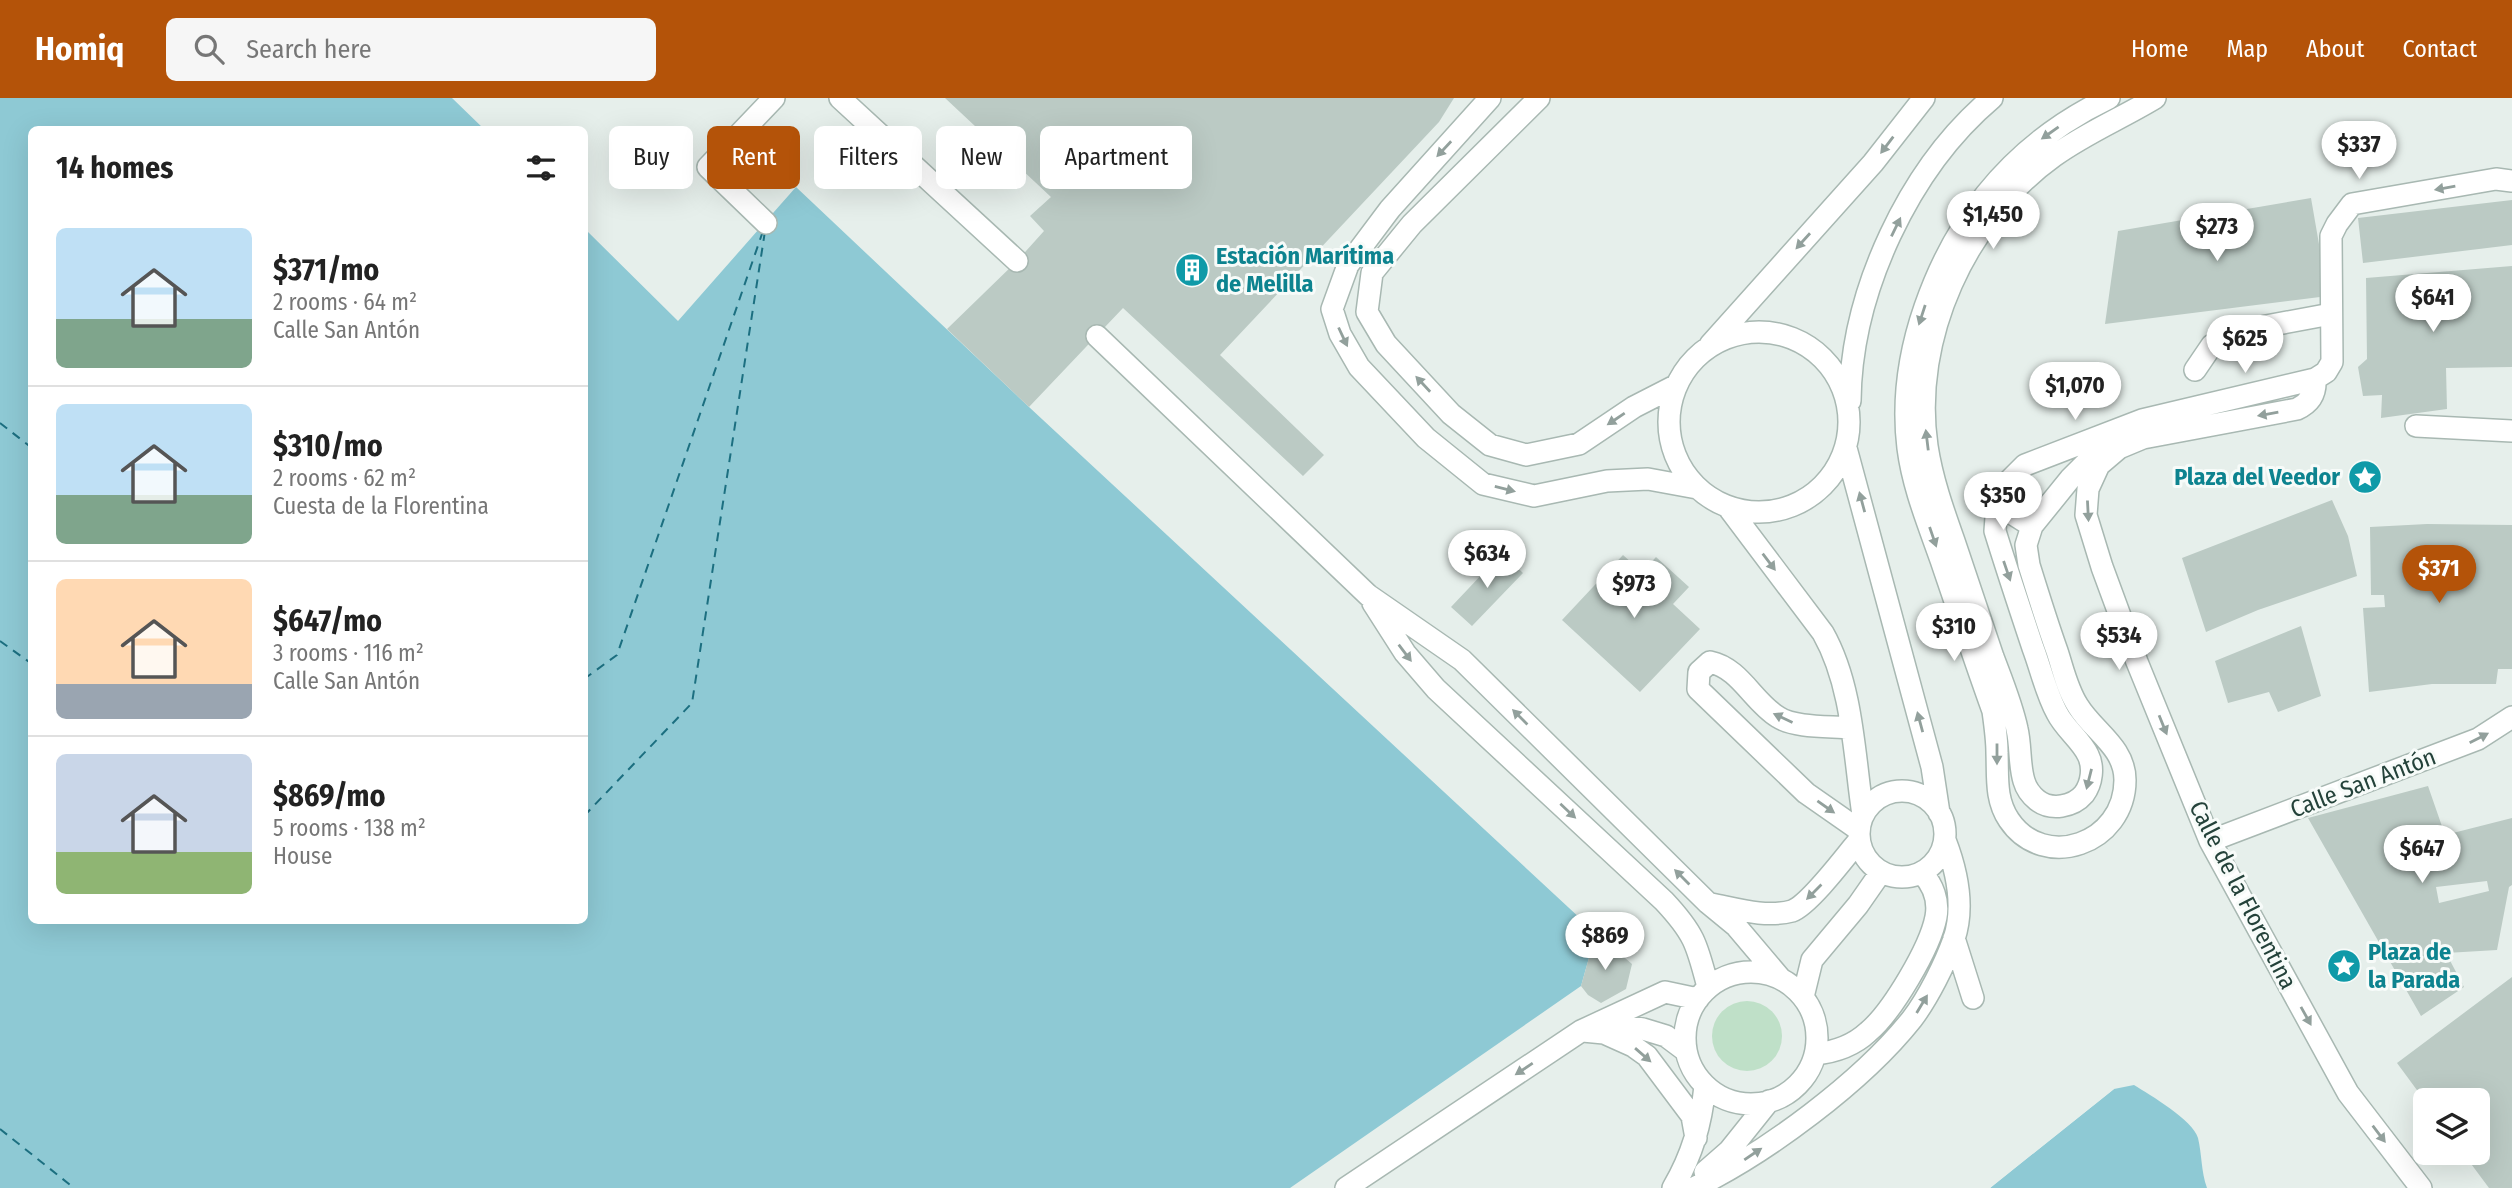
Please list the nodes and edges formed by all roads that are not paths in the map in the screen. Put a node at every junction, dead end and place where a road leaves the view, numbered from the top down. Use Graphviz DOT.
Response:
graph roads {
  1 [pos="774,98"];
  2 [pos="840,98"];
  3 [pos="1490,98"];
  4 [pos="1539,98"];
  5 [pos="1924,98"];
  6 [pos="1992,98"];
  7 [pos="2109,98"];
  8 [pos="2155,98"];
  9 [pos="2512,181"];
  10 [pos="766,223"];
  11 [pos="1017,261"];
  12 [pos="2331,314"];
  13 [pos="1097,336"];
  14 [pos="1709,346"];
  15 [pos="2195,370"];
  16 [pos="2315,379"];
  17 [pos="1675,386"];
  18 [pos="1850,410"];
  19 [pos="2143,420"];
  20 [pos="2416,426"];
  21 [pos="2512,431"];
  22 [pos="1846,448"];
  23 [pos="1697,488"];
  24 [pos="1997,504"];
  25 [pos="1728,507"];
  26 [pos="2038,518"];
  27 [pos="1368,595"];
  28 [pos="2512,717"];
  29 [pos="1850,728"];
  30 [pos="1939,813"];
  31 [pos="1860,828"];
  32 [pos="1945,840"];
  33 [pos="2210,841"];
  34 [pos="1881,872"];
  35 [pos="1922,873"];
  36 [pos="1708,903"];
  37 [pos="1954,938"];
  38 [pos="1780,978"];
  39 [pos="1703,993"];
  40 [pos="1803,997"];
  41 [pos="1973,998"];
  42 [pos="1603,1023"];
  43 [pos="1581,1031"];
  44 [pos="1686,1051"];
  45 [pos="1815,1054"];
  46 [pos="1706,1086"];
  47 [pos="1769,1101"];
  48 [pos="1696,1138"];
  49 [pos="1346,1188"];
  50 [pos="1673,1188"];
  51 [pos="1684,1188"];
  52 [pos="1694,1188"];
  53 [pos="2421,1188"];
  1 -- 10 [label="street"];
  2 -- 11 [label="street"];
  3 -- 23 [label="street, one-way"];
  17 -- 4 [label="street, one-way"];
  5 -- 14 [label="street, one-way"];
  18 -- 6 [label="street, one-way"];
  7 -- 26 [label="street, one-way"];
  24 -- 8 [label="street, one-way"];
  9 -- 12 [label="street, Calle de la Florentina, one-way"];
  12 -- 15 [label="street"];
  12 -- 16 [label="street, Calle de la Florentina"];
  13 -- 27 [label="street"];
  14 -- 17 [label="street"];
  14 -- 18 [label="street"];
  16 -- 19 [label="street"];
  16 -- 33 [label="street, Calle de la Florentina, one-way"];
  17 -- 23 [label="street"];
  18 -- 22 [label="street"];
  19 -- 24 [label="street"];
  19 -- 26 [label="street"];
  20 -- 21 [label="street"];
  22 -- 25 [label="street"];
  30 -- 22 [label="street, one-way"];
  23 -- 25 [label="street"];
  24 -- 26 [label="street"];
  25 -- 29 [label="street, one-way"];
  36 -- 27 [label="street, one-way"];
  27 -- 39 [label="street, one-way"];
  33 -- 28 [label="street, Calle San Antón, one-way"];
  29 -- 31 [label="street"];
  29 -- 31 [label="street, one-way"];
  30 -- 31 [label="street"];
  30 -- 32 [label="street"];
  31 -- 34 [label="street"];
  31 -- 36 [label="street, one-way"];
  32 -- 35 [label="street"];
  32 -- 37 [label="street"];
  33 -- 53 [label="street, Calle de la Florentina, one-way"];
  34 -- 35 [label="street"];
  34 -- 40 [label="street"];
  35 -- 45 [label="street"];
  36 -- 38 [label="street"];
  37 -- 41 [label="street"];
  52 -- 37 [label="street, one-way"];
  38 -- 39 [label="street"];
  38 -- 40 [label="street"];
  39 -- 42 [label="street"];
  39 -- 44 [label="street"];
  40 -- 45 [label="street"];
  42 -- 43 [label="street"];
  42 -- 44 [label="street"];
  43 -- 48 [label="street, one-way"];
  43 -- 49 [label="street, one-way"];
  44 -- 46 [label="street"];
  45 -- 47 [label="street"];
  46 -- 47 [label="street"];
  46 -- 48 [label="street"];
  47 -- 51 [label="street"];
  48 -- 50 [label="street"];
}
